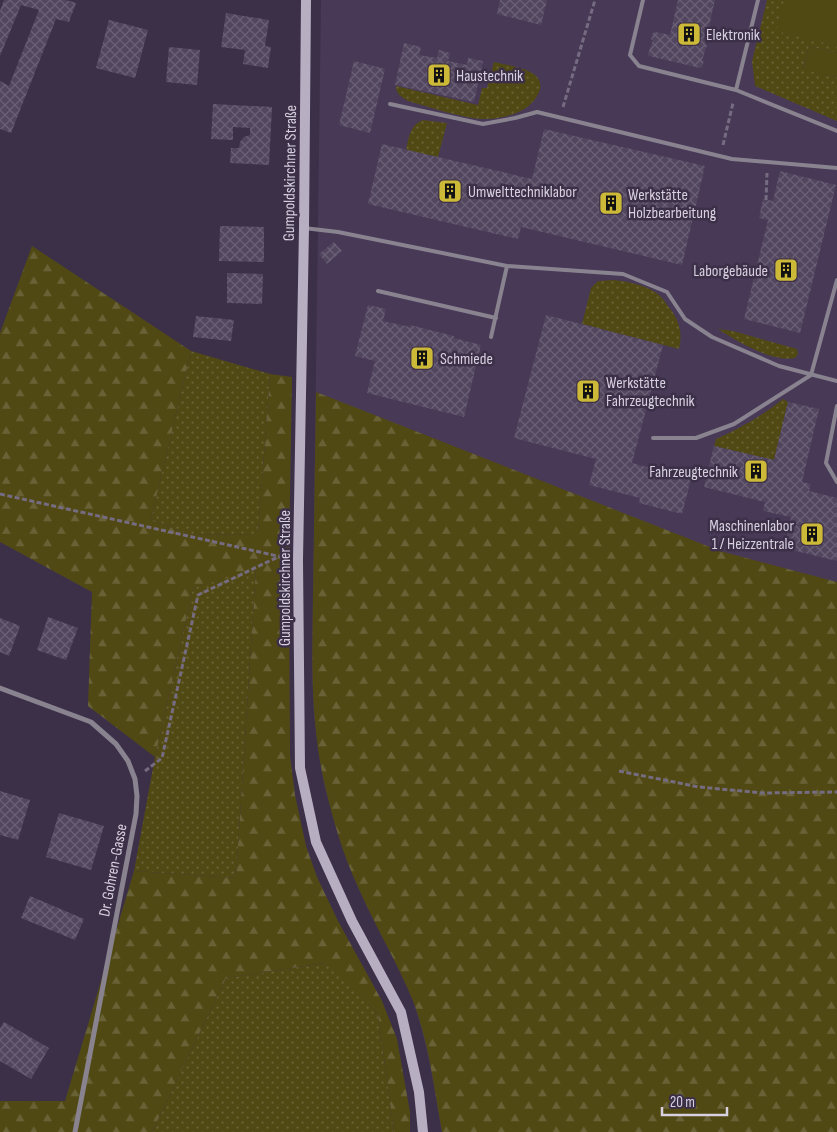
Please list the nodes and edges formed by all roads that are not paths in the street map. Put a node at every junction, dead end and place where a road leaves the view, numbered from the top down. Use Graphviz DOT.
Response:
graph roads {
  1 [pos="306,0"];
  2 [pos="643,0"];
  3 [pos="758,0"];
  4 [pos="736,90"];
  5 [pos="390,104"];
  6 [pos="837,131"];
  7 [pos="837,168"];
  8 [pos="304,228"];
  9 [pos="508,266"];
  10 [pos="837,280"];
  11 [pos="378,291"];
  12 [pos="496,318"];
  13 [pos="491,338"];
  14 [pos="811,375"];
  15 [pos="837,380"];
  16 [pos="837,406"];
  17 [pos="654,438"];
  18 [pos="837,482"];
  19 [pos="0,688"];
  20 [pos="75,1132"];
  21 [pos="423,1132"];
  1 -- 8 [label="main road, Gumpoldskirchner Straße"];
  2 -- 4 [label="lane"];
  3 -- 4 [label="lane"];
  4 -- 6 [label="lane"];
  5 -- 7 [label="lane"];
  8 -- 9 [label="lane"];
  8 -- 21 [label="main road, Gumpoldskirchner Straße"];
  9 -- 12 [label="lane"];
  9 -- 14 [label="lane"];
  10 -- 14 [label="lane"];
  11 -- 12 [label="lane"];
  12 -- 13 [label="lane"];
  14 -- 15 [label="lane"];
  14 -- 17 [label="lane"];
  16 -- 18 [label="lane"];
  19 -- 20 [label="street, Dr. Gohren-Gasse"];
}
